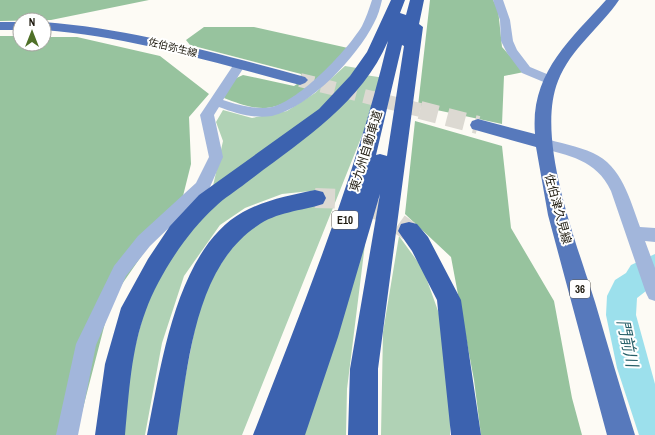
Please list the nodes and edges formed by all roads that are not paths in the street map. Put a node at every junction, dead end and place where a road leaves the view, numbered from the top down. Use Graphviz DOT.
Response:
graph roads {
  1 [pos="377,0"];
  2 [pos="398,0"];
  3 [pos="403,0"];
  4 [pos="417,0"];
  5 [pos="498,0"];
  6 [pos="613,0"];
  7 [pos="0,26"];
  8 [pos="12,26"];
  9 [pos="52,27"];
  10 [pos="240,64"];
  11 [pos="300,80"];
  12 [pos="550,80"];
  13 [pos="216,102"];
  14 [pos="478,125"];
  15 [pos="544,143"];
  16 [pos="315,198"];
  17 [pos="409,231"];
  18 [pos="635,234"];
  19 [pos="655,235"];
  20 [pos="655,293"];
  21 [pos="67,435"];
  22 [pos="110,435"];
  23 [pos="162,435"];
  24 [pos="268,435"];
  25 [pos="290,435"];
  26 [pos="363,435"];
  27 [pos="466,435"];
  28 [pos="621,435"];
  1 -- 13 [label="street"];
  2 -- 22 [label="highway"];
  3 -- 24 [label="highway, 東九州自動車道 / E10"];
  4 -- 25 [label="highway, 東九州自動車道 / E10"];
  4 -- 26 [label="highway"];
  5 -- 12 [label="street"];
  6 -- 12 [label="main road, 佐伯津久見線 / 36"];
  7 -- 8 [label="main road"];
  9 -- 10 [label="main road, 佐伯弥生線"];
  10 -- 11 [label="main road, 佐伯弥生線"];
  10 -- 13 [label="street"];
  12 -- 15 [label="main road, 佐伯津久見線 / 36"];
  13 -- 21 [label="street"];
  14 -- 15 [label="main road"];
  15 -- 18 [label="street"];
  15 -- 28 [label="main road, 佐伯津久見線 / 36"];
  16 -- 23 [label="highway"];
  17 -- 27 [label="highway"];
  18 -- 19 [label="street"];
  18 -- 20 [label="street"];
}
